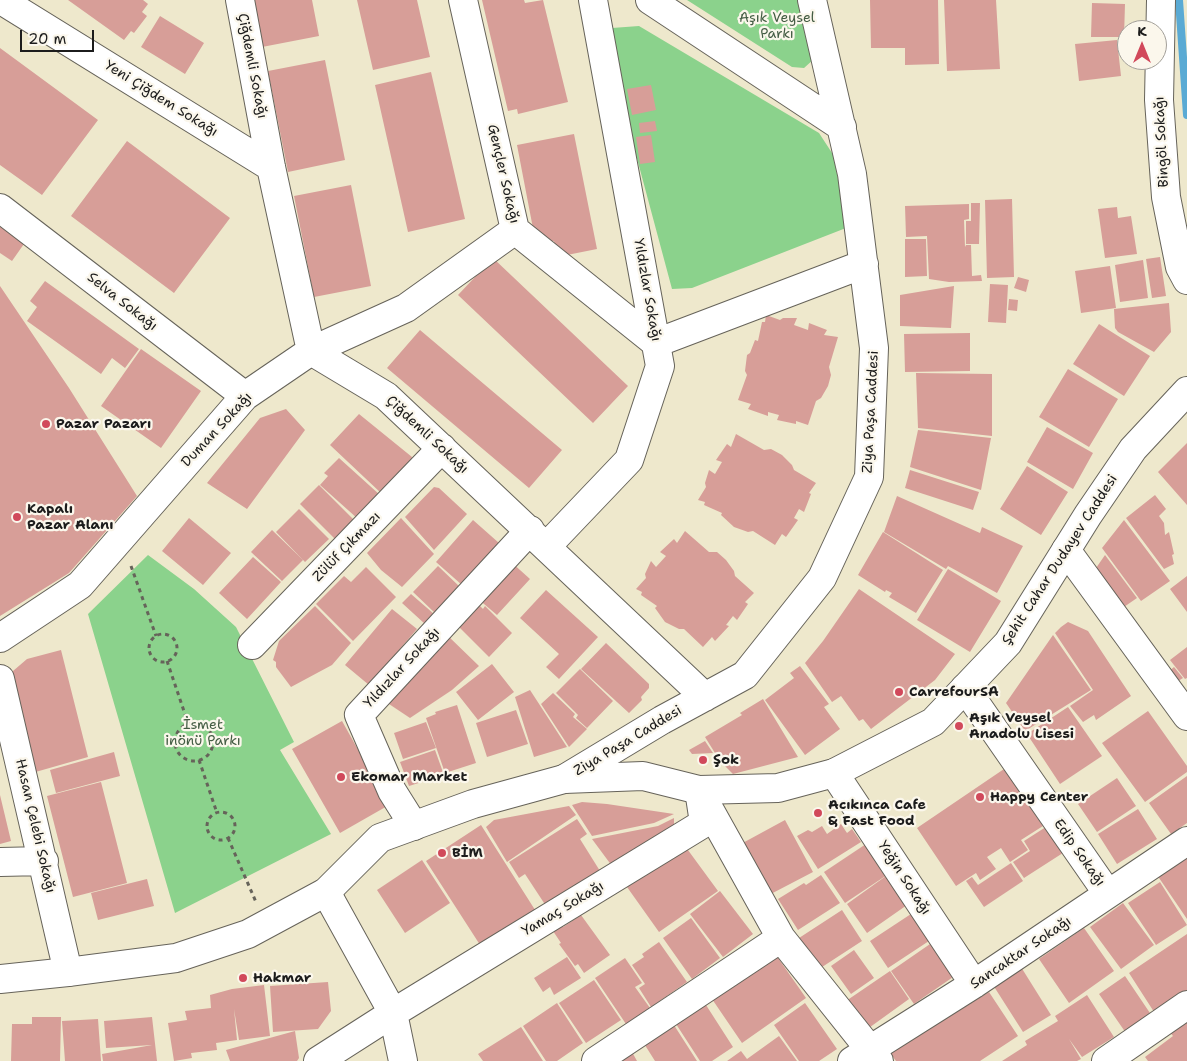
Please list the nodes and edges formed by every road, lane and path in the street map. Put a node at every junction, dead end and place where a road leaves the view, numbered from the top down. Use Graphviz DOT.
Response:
graph roads {
  1 [pos="1,0"];
  2 [pos="240,0"];
  3 [pos="463,0"];
  4 [pos="593,0"];
  5 [pos="650,0"];
  6 [pos="1161,0"];
  7 [pos="818,2"];
  8 [pos="842,127"];
  9 [pos="270,167"];
  10 [pos="1176,194"];
  11 [pos="0,208"];
  12 [pos="515,230"];
  13 [pos="864,264"];
  14 [pos="1187,280"];
  15 [pos="656,343"];
  16 [pos="311,351"];
  17 [pos="1187,391"];
  18 [pos="245,396"];
  19 [pos="442,448"];
  20 [pos="121,537"];
  21 [pos="539,538"];
  22 [pos="1066,550"];
  23 [pos="156,636"];
  24 [pos="0,638"];
  25 [pos="252,645"];
  26 [pos="167,661"];
  27 [pos="0,679"];
  28 [pos="965,688"];
  29 [pos="705,696"];
  30 [pos="1187,716"];
  31 [pos="188,723"];
  32 [pos="199,760"];
  33 [pos="834,773"];
  34 [pos="564,779"];
  35 [pos="699,790"];
  36 [pos="217,813"];
  37 [pos="414,826"];
  38 [pos="228,838"];
  39 [pos="1187,840"];
  40 [pos="44,861"];
  41 [pos="0,862"];
  42 [pos="326,892"];
  43 [pos="1108,894"];
  44 [pos="265,923"];
  45 [pos="781,938"];
  46 [pos="68,972"];
  47 [pos="0,979"];
  48 [pos="974,984"];
  49 [pos="1187,1005"];
  50 [pos="393,1013"];
  51 [pos="867,1057"];
  52 [pos="318,1061"];
  53 [pos="402,1061"];
  54 [pos="596,1061"];
  55 [pos="1106,1061"];
  1 -- 9 [label="street, Yeni Çiğdem Sokağı"];
  2 -- 9 [label="street, Çiğdemli Sokağı"];
  3 -- 12 [label="street, Gençler Sokağı"];
  4 -- 15 [label="street, Yıldızlar Sokağı"];
  5 -- 8 [label="street"];
  6 -- 10 [label="street, Bingöl Sokağı"];
  7 -- 8 [label="street, Ziya Paşa Caddesi"];
  8 -- 13 [label="street, Ziya Paşa Caddesi"];
  9 -- 16 [label="street, Çiğdemli Sokağı"];
  10 -- 14 [label="street, Bingöl Sokağı"];
  11 -- 18 [label="street, Selva Sokağı"];
  12 -- 15 [label="street, Gençler Sokağı"];
  12 -- 16 [label="street, Duman Sokağı"];
  13 -- 15 [label="street"];
  13 -- 29 [label="street, Ziya Paşa Caddesi"];
  15 -- 21 [label="street, Yıldızlar Sokağı"];
  16 -- 18 [label="street, Duman Sokağı"];
  16 -- 19 [label="street, Çiğdemli Sokağı"];
  17 -- 22 [label="street, Şehit Cahar Dudayev Caddesi"];
  18 -- 20 [label="street, Duman Sokağı"];
  19 -- 21 [label="street, Çiğdemli Sokağı"];
  19 -- 25 [label="street, Zülüf Çıkmazı"];
  20 -- 23 [label="path"];
  20 -- 24 [label="street, Duman Sokağı"];
  21 -- 29 [label="street, Çiğdemli Sokağı"];
  21 -- 37 [label="street, Yıldızlar Sokağı"];
  22 -- 28 [label="street, Şehit Cahar Dudayev Caddesi"];
  22 -- 30 [label="street"];
  23 -- 26 [label="path"];
  23 -- 26 [label="path"];
  26 -- 31 [label="path"];
  27 -- 40 [label="street, Hasan Çelebi Sokağı"];
  28 -- 33 [label="street, Şehit Cahar Dudayev Caddesi"];
  28 -- 43 [label="street, Edip Sokağı"];
  29 -- 34 [label="street, Ziya Paşa Caddesi"];
  31 -- 32 [label="path"];
  31 -- 32 [label="path"];
  32 -- 36 [label="path"];
  33 -- 35 [label="street, Şehit Cahar Dudayev Caddesi"];
  33 -- 48 [label="street, Yeğin Sokağı"];
  34 -- 35 [label="street, Şehit Cahar Dudayev Caddesi"];
  34 -- 37 [label="street, Şehit Cahar Dudayev Caddesi"];
  35 -- 45 [label="street"];
  35 -- 50 [label="street, Yamaç Sokağı"];
  36 -- 38 [label="path"];
  36 -- 38 [label="path"];
  37 -- 42 [label="street, Şehit Cahar Dudayev Caddesi"];
  38 -- 44 [label="path"];
  39 -- 43 [label="street, Sancaktar Sokağı"];
  40 -- 41 [label="street"];
  40 -- 46 [label="street, Hasan Çelebi Sokağı"];
  42 -- 44 [label="street, Şehit Cahar Dudayev Caddesi"];
  42 -- 50 [label="street"];
  43 -- 48 [label="street, Sancaktar Sokağı"];
  44 -- 46 [label="street, Şehit Cahar Dudayev Caddesi"];
  45 -- 51 [label="street"];
  45 -- 54 [label="street"];
  46 -- 47 [label="street, Şehit Cahar Dudayev Caddesi"];
  48 -- 51 [label="street, Sancaktar Sokağı"];
  49 -- 55 [label="street"];
  50 -- 52 [label="street"];
  50 -- 53 [label="street"];
}
